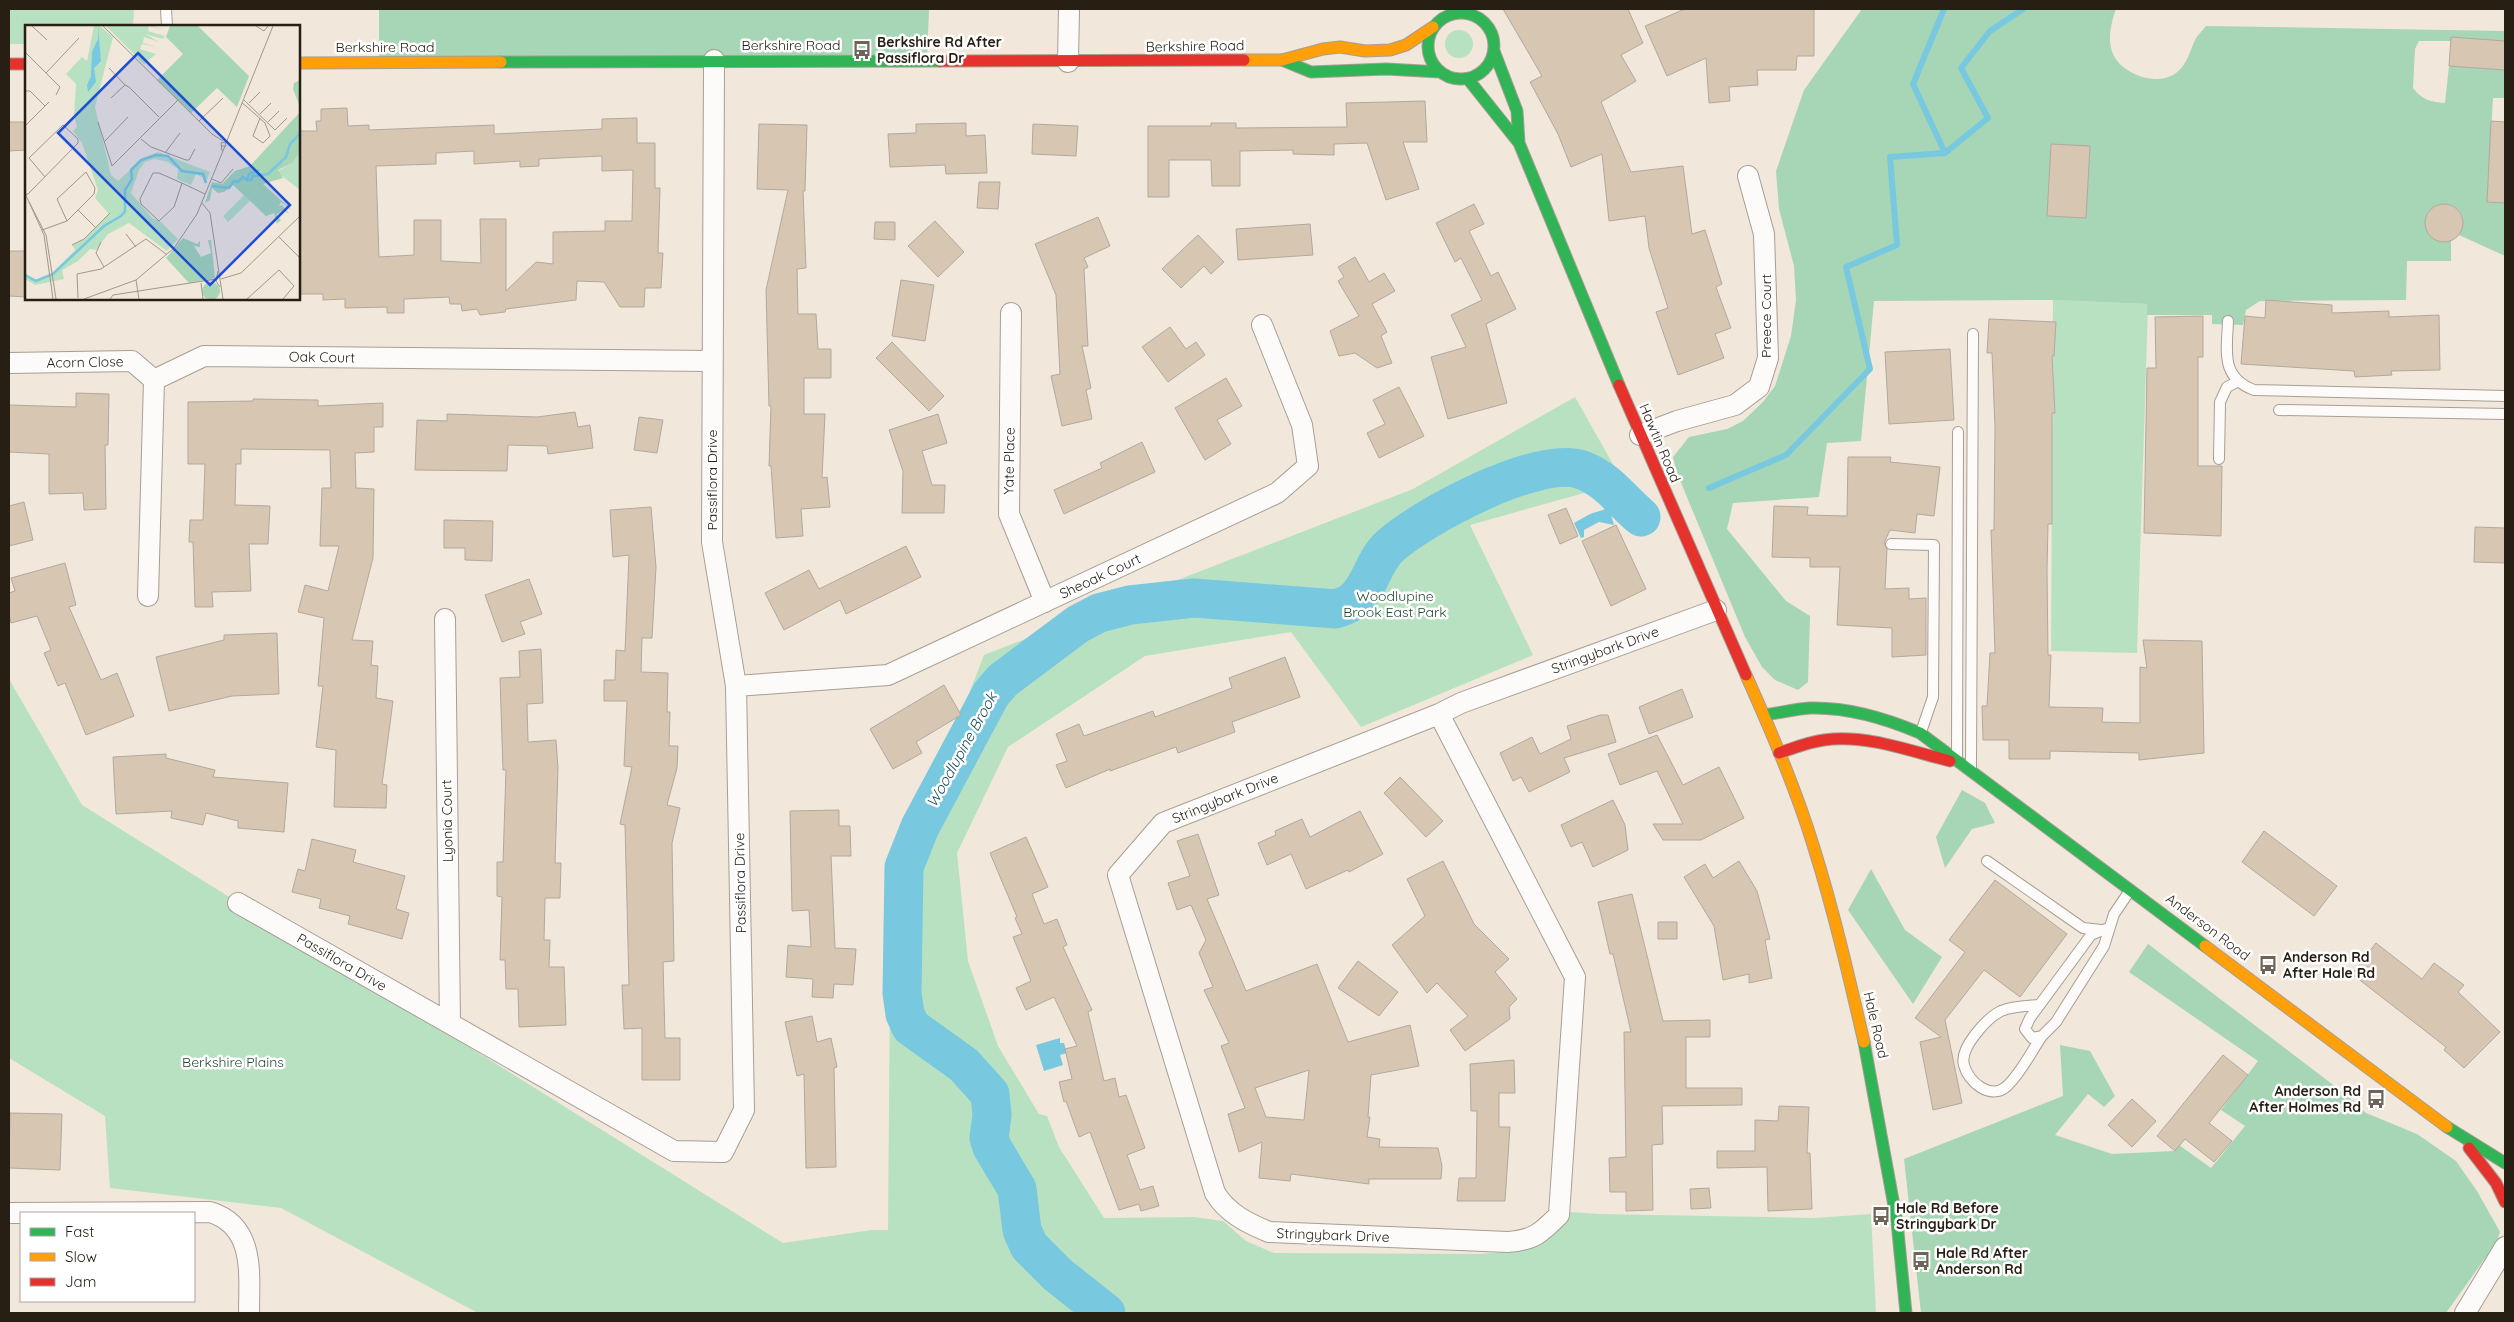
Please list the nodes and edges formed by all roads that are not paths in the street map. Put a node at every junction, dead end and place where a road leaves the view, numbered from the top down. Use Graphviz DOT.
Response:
graph roads {
  1 [pos="166,9"];
  2 [pos="1068,9"];
  3 [pos="1437,9"];
  4 [pos="1470,12"];
  5 [pos="166,25"];
  6 [pos="1435,25"];
  7 [pos="1494,51"];
  8 [pos="714,60"];
  9 [pos="1282,60"];
  10 [pos="1068,62"];
  11 [pos="300,63"];
  12 [pos="9,64"];
  13 [pos="25,64"];
  14 [pos="1440,72"];
  15 [pos="1468,79"];
  16 [pos="1519,143"];
  17 [pos="1748,176"];
  18 [pos="1011,313"];
  19 [pos="2228,321"];
  20 [pos="1262,325"];
  21 [pos="1973,334"];
  22 [pos="711,361"];
  23 [pos="9,363"];
  24 [pos="154,380"];
  25 [pos="2237,382"];
  26 [pos="2505,396"];
  27 [pos="2279,410"];
  28 [pos="2505,414"];
  29 [pos="1958,432"];
  30 [pos="1640,435"];
  31 [pos="2219,459"];
  32 [pos="1891,544"];
  33 [pos="148,596"];
  34 [pos="1046,602"];
  35 [pos="1716,610"];
  36 [pos="445,619"];
  37 [pos="736,686"];
  38 [pos="1439,714"];
  39 [pos="1764,715"];
  40 [pos="1920,733"];
  41 [pos="1779,753"];
  42 [pos="1956,762"];
  43 [pos="1971,772"];
  44 [pos="1987,861"];
  45 [pos="2131,889"];
  46 [pos="238,903"];
  47 [pos="2105,929"];
  48 [pos="2039,1005"];
  49 [pos="450,1023"];
  50 [pos="2042,1036"];
  51 [pos="2462,1138"];
  52 [pos="2505,1163"];
  53 [pos="2505,1202"];
  54 [pos="195,1212"];
  55 [pos="2505,1247"];
  56 [pos="2505,1274"];
  57 [pos="2470,1306"];
  58 [pos="249,1313"];
  59 [pos="1906,1313"];
  1 -- 5 [label="lane"];
  2 -- 10 [label="street"];
  3 -- 6 [label="main road"];
  4 -- 6 [label="main road"];
  4 -- 7 [label="main road"];
  6 -- 9 [label="main road, Berkshire Road"];
  6 -- 14 [label="main road"];
  7 -- 15 [label="main road"];
  7 -- 16 [label="main road, Hawtin Road"];
  8 -- 10 [label="main road, Berkshire Road"];
  8 -- 11 [label="main road, Berkshire Road"];
  8 -- 22 [label="street, Passiflora Drive"];
  9 -- 10 [label="main road, Berkshire Road"];
  9 -- 14 [label="main road, Berkshire Road"];
  12 -- 13 [label="main road"];
  14 -- 15 [label="main road"];
  15 -- 16 [label="main road, Hawtin Road"];
  16 -- 30 [label="main road, Hawtin Road"];
  17 -- 30 [label="street, Preece Court"];
  18 -- 34 [label="street, Yate Place"];
  19 -- 25 [label="lane"];
  20 -- 34 [label="street, Sheoak Court"];
  21 -- 43 [label="lane"];
  22 -- 24 [label="street, Oak Court"];
  22 -- 37 [label="street, Passiflora Drive"];
  23 -- 24 [label="street, Acorn Close"];
  24 -- 33 [label="street"];
  25 -- 26 [label="lane"];
  25 -- 31 [label="lane"];
  27 -- 28 [label="lane"];
  29 -- 42 [label="lane"];
  30 -- 35 [label="main road, Hawtin Road"];
  32 -- 40 [label="lane"];
  34 -- 37 [label="street, Sheoak Court"];
  35 -- 38 [label="street, Stringybark Drive"];
  35 -- 39 [label="main road, Hawtin Road"];
  36 -- 49 [label="street, Lyonia Court"];
  37 -- 49 [label="street, Passiflora Drive"];
  38 -- 38 [label="street, Stringybark Drive"];
  39 -- 40 [label="main road, Anderson Road"];
  39 -- 41 [label="main road, Hawtin Road"];
  40 -- 42 [label="main road, Anderson Road"];
  41 -- 42 [label="main road, Anderson Road"];
  41 -- 59 [label="main road, Hale Road"];
  42 -- 43 [label="main road, Anderson Road"];
  43 -- 45 [label="main road, Anderson Road"];
  44 -- 47 [label="lane"];
  45 -- 47 [label="lane"];
  45 -- 51 [label="main road, Anderson Road"];
  46 -- 49 [label="street, Passiflora Drive"];
  47 -- 48 [label="lane"];
  47 -- 50 [label="lane"];
  48 -- 50 [label="lane"];
  48 -- 50 [label="lane"];
  51 -- 52 [label="main road, Anderson Road"];
  51 -- 53 [label="main road, Anderson Road"];
  54 -- 58 [label="street"];
  55 -- 57 [label="street"];
  56 -- 57 [label="street"];
}
